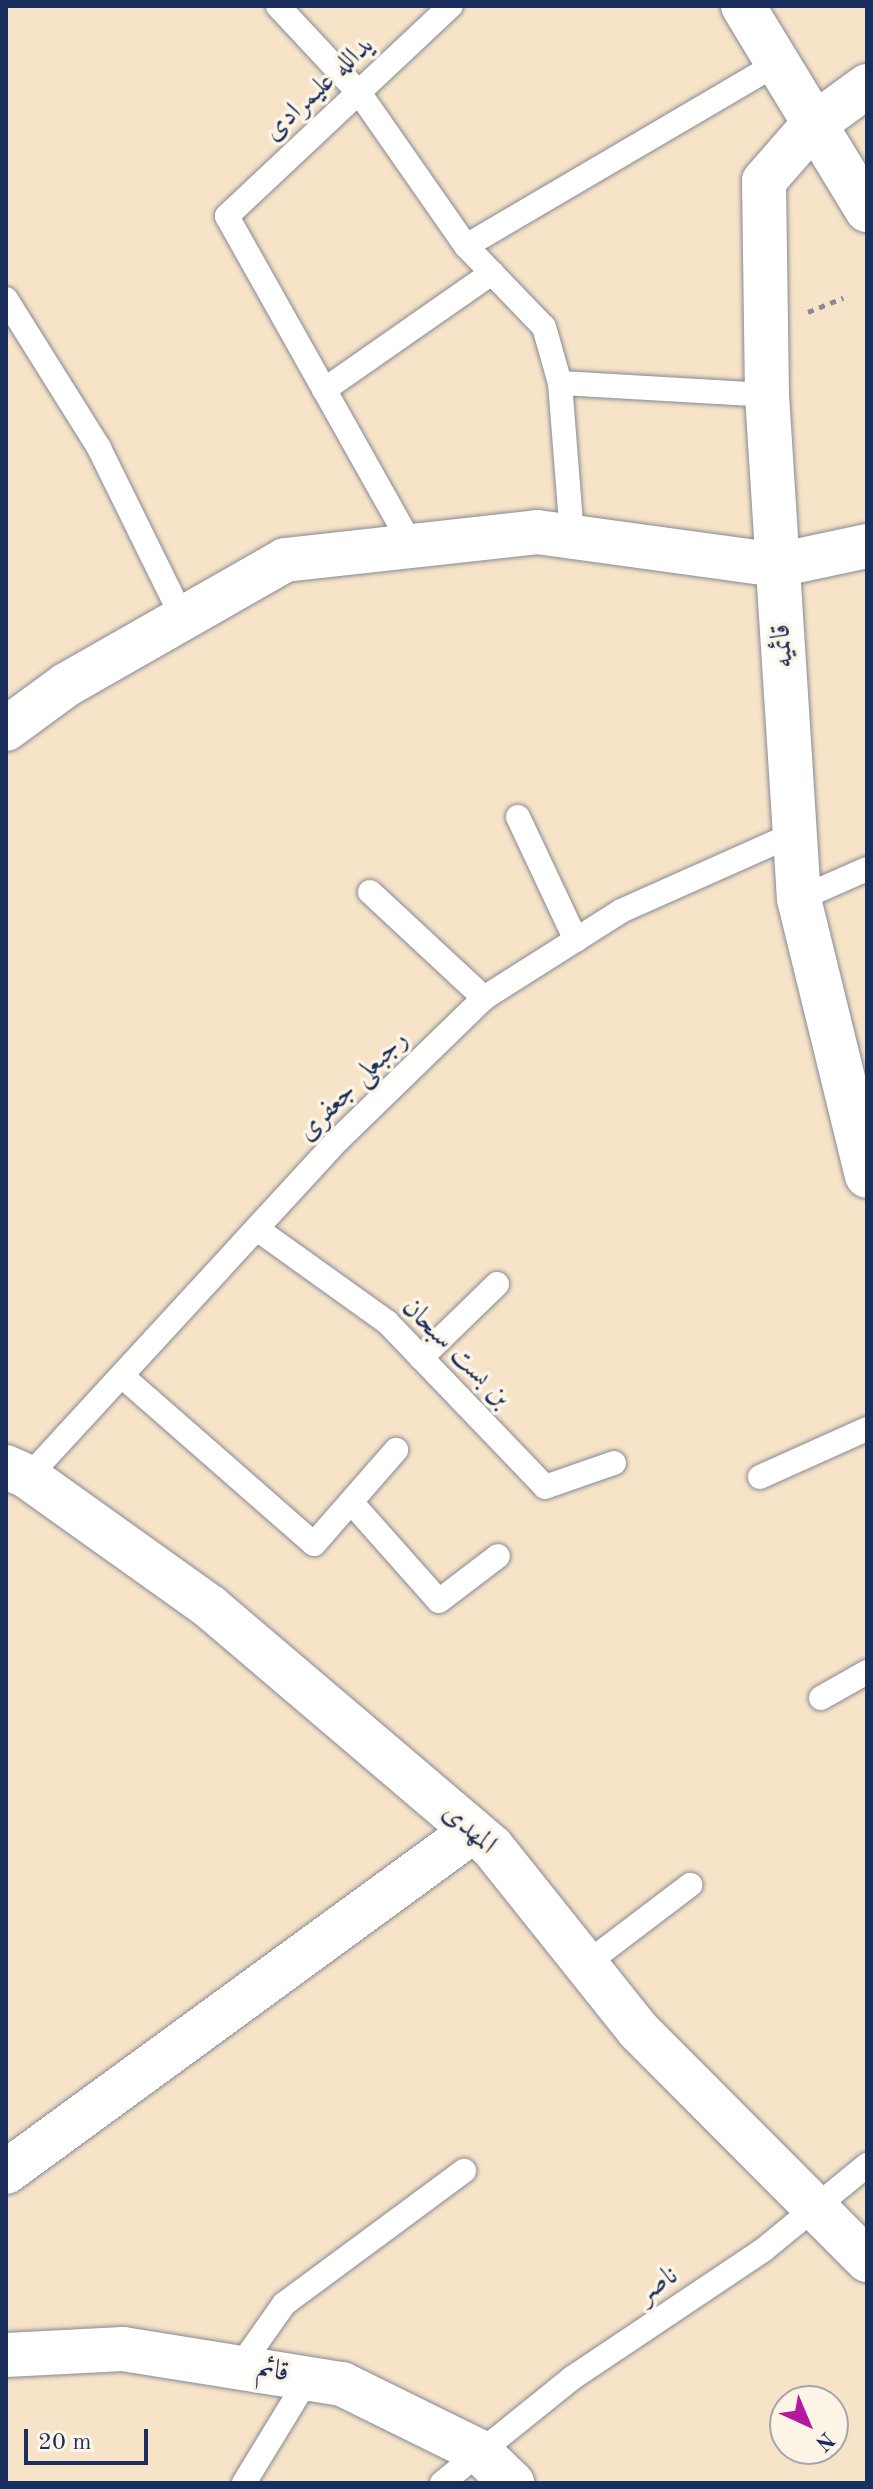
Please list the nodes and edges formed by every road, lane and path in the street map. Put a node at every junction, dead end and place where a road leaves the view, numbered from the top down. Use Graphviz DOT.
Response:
graph roads {
  1 [pos="278,6"];
  2 [pos="451,6"];
  3 [pos="743,6"];
  4 [pos="776,64"];
  5 [pos="867,86"];
  6 [pos="360,94"];
  7 [pos="812,126"];
  8 [pos="867,210"];
  9 [pos="466,246"];
  10 [pos="492,273"];
  11 [pos="6,299"];
  12 [pos="560,383"];
  13 [pos="324,390"];
  14 [pos="767,395"];
  15 [pos="572,536"];
  16 [pos="412,546"];
  17 [pos="867,546"];
  18 [pos="778,565"];
  19 [pos="183,619"];
  20 [pos="6,729"];
  21 [pos="518,817"];
  22 [pos="794,834"];
  23 [pos="867,869"];
  24 [pos="370,892"];
  25 [pos="799,899"];
  26 [pos="576,940"];
  27 [pos="484,998"];
  28 [pos="867,1176"];
  29 [pos="257,1229"];
  30 [pos="497,1284"];
  31 [pos="421,1358"];
  32 [pos="122,1376"];
  33 [pos="867,1429"];
  34 [pos="396,1450"];
  35 [pos="614,1463"];
  36 [pos="17,1472"];
  37 [pos="760,1477"];
  38 [pos="351,1502"];
  39 [pos="498,1556"];
  40 [pos="867,1672"];
  41 [pos="821,1698"];
  42 [pos="473,1831"];
  43 [pos="690,1885"];
  44 [pos="586,1964"];
  45 [pos="867,2165"];
  46 [pos="464,2171"];
  47 [pos="6,2172"];
  48 [pos="814,2209"];
  49 [pos="867,2260"];
  50 [pos="6,2355"];
  51 [pos="241,2365"];
  52 [pos="308,2378"];
  53 [pos="480,2452"];
  54 [pos="244,2483"];
  55 [pos="442,2483"];
  56 [pos="512,2483"];
  1 -- 6 [label="lane"];
  2 -- 6 [label="lane, یدالله علیمرادی"];
  3 -- 4 [label="street"];
  4 -- 7 [label="street"];
  4 -- 9 [label="lane"];
  5 -- 7 [label="street, قائمیه"];
  6 -- 9 [label="lane"];
  6 -- 13 [label="lane, یدالله علیمرادی"];
  7 -- 8 [label="street"];
  7 -- 14 [label="street, قائمیه"];
  9 -- 10 [label="lane"];
  10 -- 12 [label="lane"];
  10 -- 13 [label="lane"];
  11 -- 19 [label="lane"];
  12 -- 14 [label="lane"];
  12 -- 15 [label="lane"];
  13 -- 16 [label="lane"];
  14 -- 18 [label="street, قائمیه"];
  15 -- 16 [label="street"];
  15 -- 18 [label="street"];
  16 -- 19 [label="street"];
  17 -- 18 [label="street"];
  18 -- 22 [label="street, قائمیه"];
  19 -- 20 [label="street"];
  21 -- 26 [label="lane"];
  22 -- 25 [label="street, قائمیه"];
  22 -- 26 [label="lane, رجبعلی جعفری"];
  23 -- 25 [label="lane"];
  24 -- 27 [label="lane"];
  25 -- 28 [label="street, قائمیه"];
  26 -- 27 [label="lane, رجبعلی جعفری"];
  27 -- 29 [label="lane, رجبعلی جعفری"];
  29 -- 31 [label="lane, بن بست سبحان"];
  29 -- 32 [label="lane, رجبعلی جعفری"];
  30 -- 31 [label="lane"];
  31 -- 35 [label="lane, بن بست سبحان"];
  32 -- 36 [label="lane, رجبعلی جعفری"];
  32 -- 38 [label="lane"];
  33 -- 37 [label="lane"];
  34 -- 38 [label="lane"];
  36 -- 42 [label="street, المهدی"];
  38 -- 39 [label="lane"];
  40 -- 41 [label="lane"];
  42 -- 44 [label="street, المهدی"];
  42 -- 47 [label="street"];
  43 -- 44 [label="lane"];
  44 -- 48 [label="street, المهدی"];
  45 -- 48 [label="lane, ناصر"];
  46 -- 51 [label="lane"];
  48 -- 49 [label="street, المهدی"];
  48 -- 53 [label="lane, ناصر"];
  50 -- 51 [label="street, قائم"];
  51 -- 52 [label="street, قائم"];
  52 -- 53 [label="street, قائم"];
  52 -- 54 [label="lane"];
  53 -- 55 [label="lane, ناصر"];
  53 -- 56 [label="street, قائم"];
}
